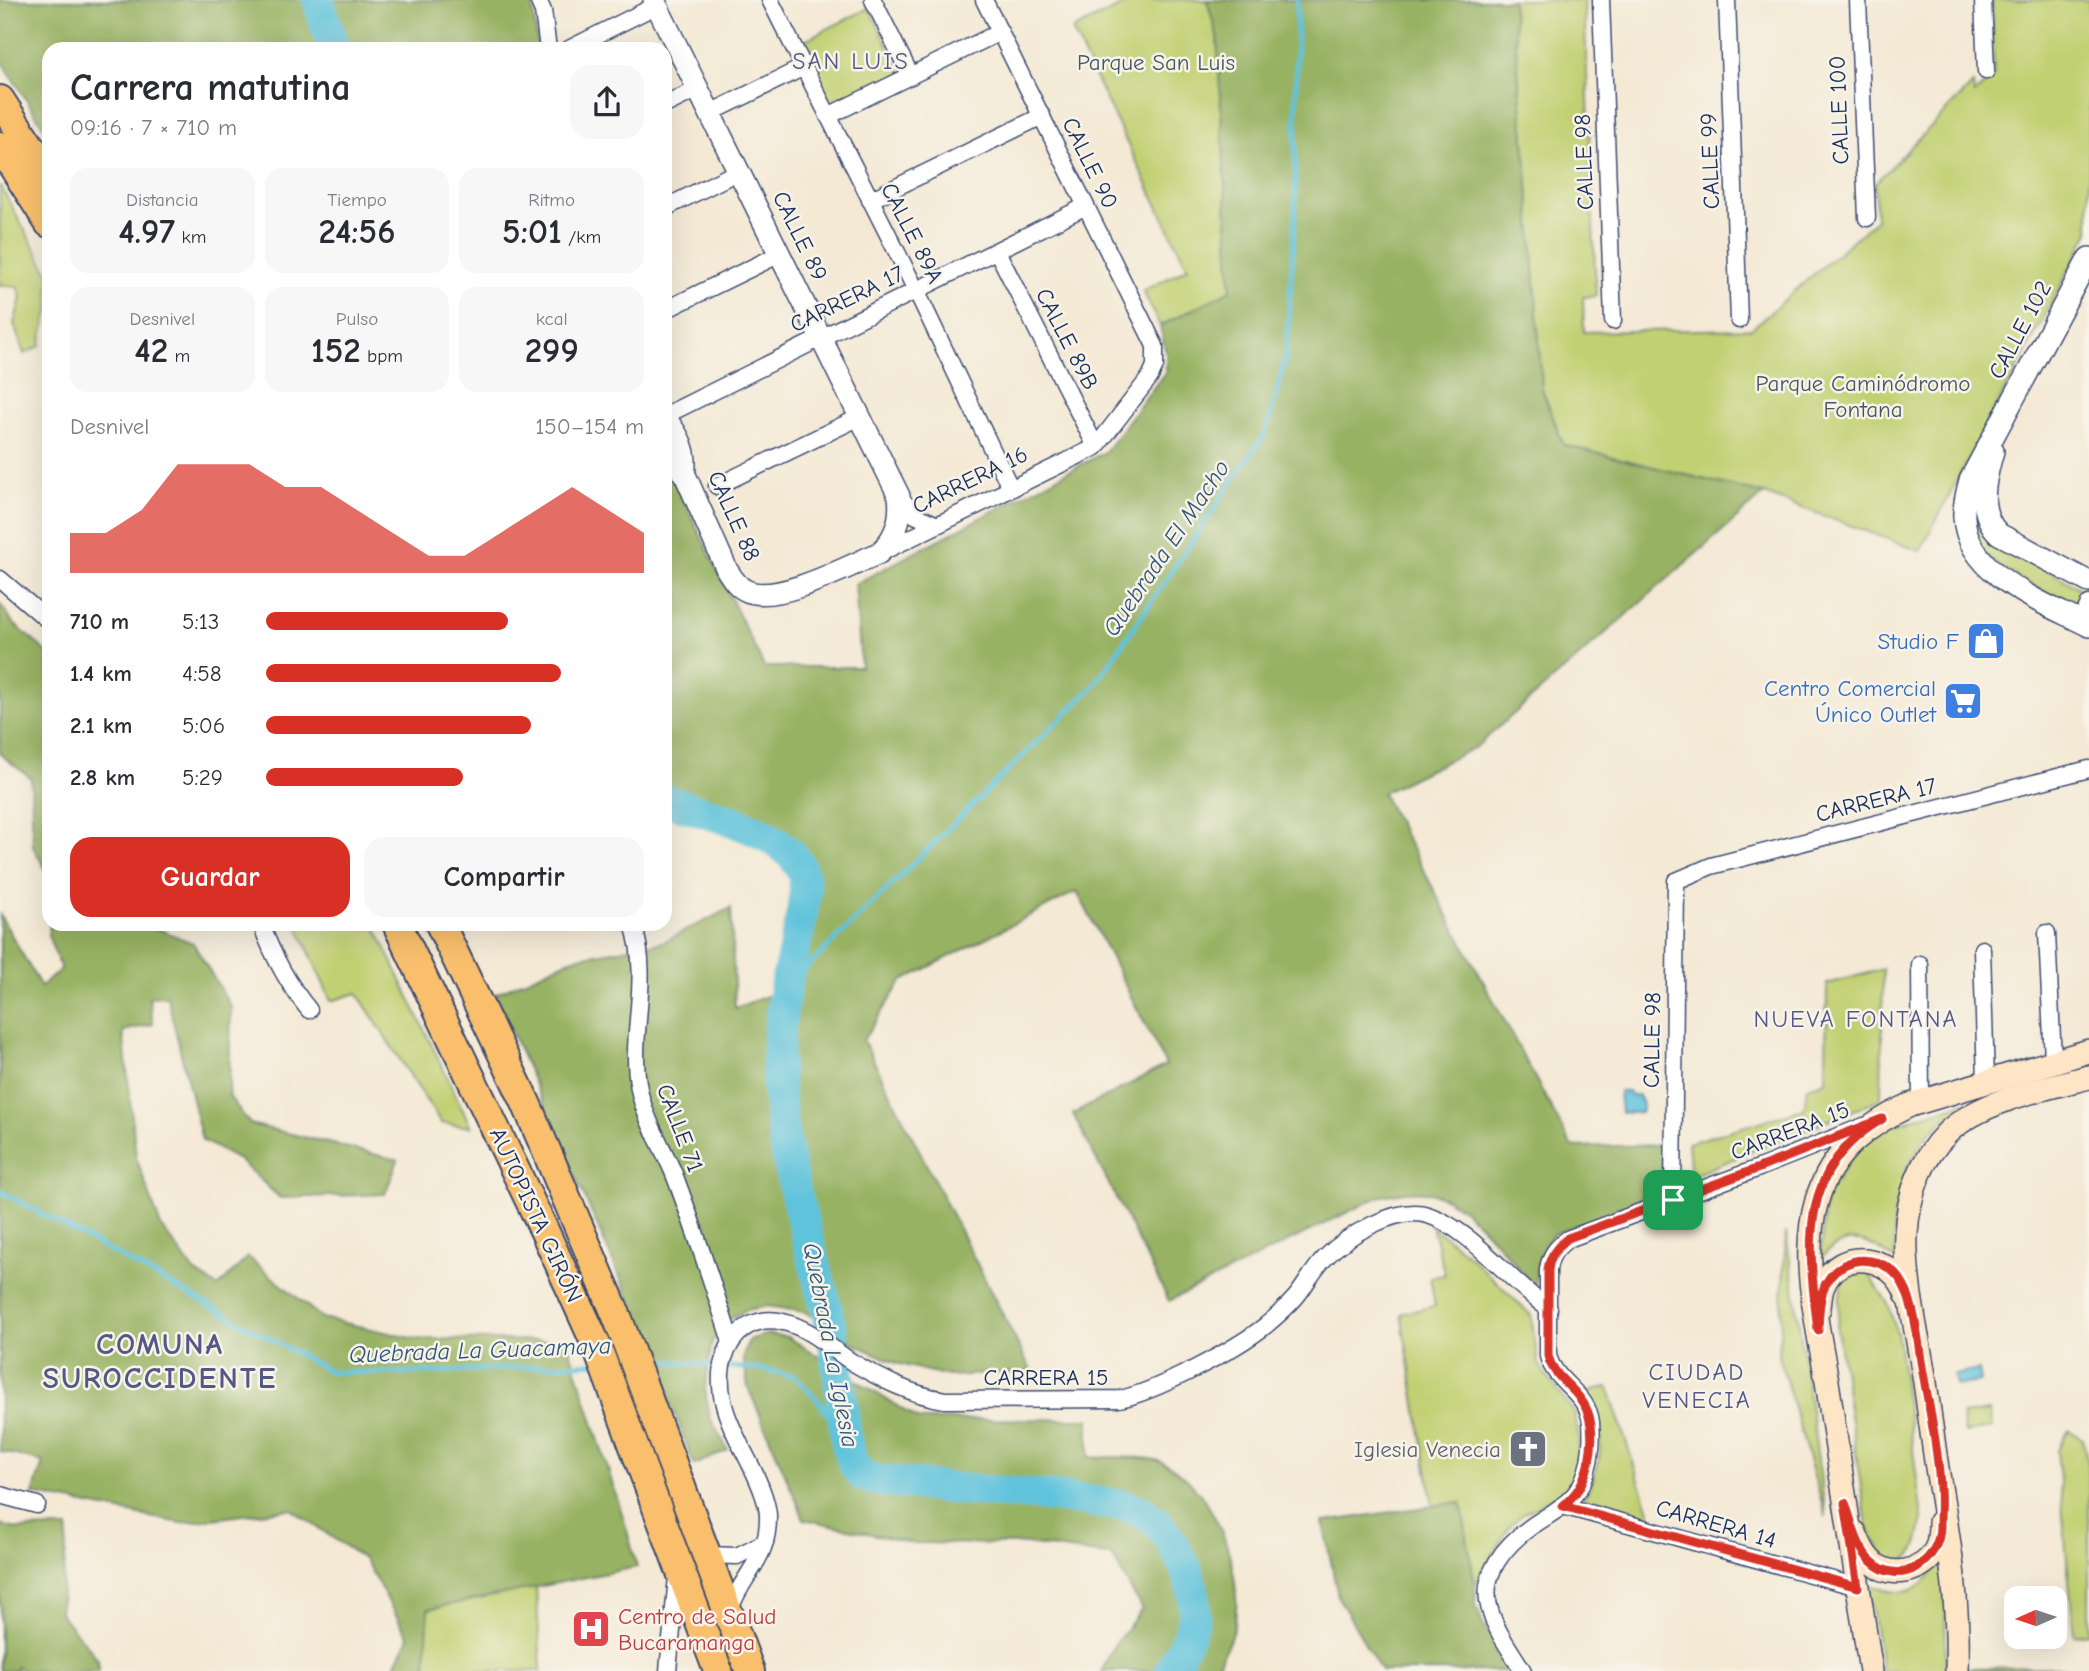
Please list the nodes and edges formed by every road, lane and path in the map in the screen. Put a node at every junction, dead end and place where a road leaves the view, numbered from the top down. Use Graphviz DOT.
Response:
graph roads {
  1 [pos="538,0"];
  2 [pos="770,0"];
  3 [pos="873,0"];
  4 [pos="984,0"];
  5 [pos="1601,0"];
  6 [pos="1727,0"];
  7 [pos="1858,0"];
  8 [pos="1983,0"];
  9 [pos="656,3"];
  10 [pos="1000,32"];
  11 [pos="547,42"];
  12 [pos="582,42"];
  13 [pos="804,67"];
  14 [pos="1986,71"];
  15 [pos="911,76"];
  16 [pos="698,89"];
  17 [pos="0,100"];
  18 [pos="672,102"];
  19 [pos="710,113"];
  20 [pos="828,116"];
  21 [pos="1042,116"];
  22 [pos="0,146"];
  23 [pos="42,164"];
  24 [pos="739,171"];
  25 [pos="870,200"];
  26 [pos="672,204"];
  27 [pos="1086,206"];
  28 [pos="42,212"];
  29 [pos="1867,218"];
  30 [pos="996,251"];
  31 [pos="780,254"];
  32 [pos="2089,258"];
  33 [pos="916,290"];
  34 [pos="672,307"];
  35 [pos="1739,320"];
  36 [pos="1613,321"];
  37 [pos="821,337"];
  38 [pos="1155,346"];
  39 [pos="672,411"];
  40 [pos="860,417"];
  41 [pos="672,422"];
  42 [pos="1998,428"];
  43 [pos="1096,447"];
  44 [pos="672,456"];
  45 [pos="686,477"];
  46 [pos="717,486"];
  47 [pos="1011,489"];
  48 [pos="899,496"];
  49 [pos="937,525"];
  50 [pos="879,554"];
  51 [pos="0,579"];
  52 [pos="2089,582"];
  53 [pos="752,593"];
  54 [pos="42,615"];
  55 [pos="2086,617"];
  56 [pos="2089,769"];
  57 [pos="1676,881"];
  58 [pos="264,931"];
  59 [pos="400,931"];
  60 [pos="443,931"];
  61 [pos="635,931"];
  62 [pos="2047,933"];
  63 [pos="1982,949"];
  64 [pos="1920,964"];
  65 [pos="309,1010"];
  66 [pos="2089,1051"];
  67 [pos="2053,1060"];
  68 [pos="2089,1077"];
  69 [pos="1986,1081"];
  70 [pos="1921,1102"];
  71 [pos="1882,1119"];
  72 [pos="1673,1200"];
  73 [pos="1549,1309"];
  74 [pos="1916,1328"];
  75 [pos="1818,1330"];
  76 [pos="727,1349"];
  77 [pos="1940,1489"];
  78 [pos="0,1495"];
  79 [pos="1845,1503"];
  80 [pos="37,1505"];
  81 [pos="1563,1506"];
  82 [pos="765,1542"];
  83 [pos="708,1555"];
  84 [pos="678,1564"];
  85 [pos="1858,1587"];
  86 [pos="729,1613"];
  87 [pos="667,1671"];
  88 [pos="718,1671"];
  89 [pos="750,1671"];
  90 [pos="1524,1671"];
  91 [pos="1871,1671"];
  92 [pos="1957,1671"];
  1 -- 11 [label="street"];
  2 -- 13 [label="street, CALLE 89A"];
  3 -- 15 [label="street"];
  4 -- 10 [label="street, CALLE 90"];
  5 -- 36 [label="street, CALLE 98"];
  6 -- 35 [label="street, CALLE 99"];
  7 -- 29 [label="street, CALLE 100"];
  8 -- 14 [label="street"];
  9 -- 12 [label="street"];
  9 -- 16 [label="street, CALLE 89"];
  10 -- 15 [label="street"];
  10 -- 21 [label="street, CALLE 90"];
  13 -- 19 [label="street"];
  13 -- 20 [label="street, CALLE 89A"];
  15 -- 20 [label="street"];
  16 -- 18 [label="street"];
  16 -- 19 [label="street, CALLE 89"];
  17 -- 23 [label="highway"];
  19 -- 24 [label="street, CALLE 89"];
  20 -- 25 [label="street, CALLE 89A"];
  21 -- 25 [label="street"];
  21 -- 27 [label="street, CALLE 90"];
  22 -- 28 [label="highway"];
  24 -- 26 [label="street"];
  24 -- 31 [label="street, CALLE 89"];
  25 -- 33 [label="street, CALLE 89A"];
  27 -- 30 [label="street, CARRERA 17"];
  27 -- 38 [label="street, CALLE 90"];
  30 -- 33 [label="street, CARRERA 17"];
  30 -- 43 [label="street, CALLE 89B"];
  31 -- 34 [label="street"];
  31 -- 37 [label="street, CALLE 89"];
  32 -- 42 [label="street, CALLE 102"];
  33 -- 37 [label="street, CARRERA 17"];
  33 -- 47 [label="street, CALLE 89A"];
  37 -- 39 [label="street, CARRERA 17"];
  37 -- 40 [label="street, CALLE 89"];
  38 -- 43 [label="street, CARRERA 16"];
  40 -- 46 [label="street"];
  40 -- 48 [label="street, CALLE 89"];
  41 -- 45 [label="street, CALLE 88"];
  42 -- 52 [label="street"];
  42 -- 55 [label="street"];
  43 -- 47 [label="street, CARRERA 16"];
  44 -- 45 [label="street"];
  45 -- 53 [label="street, CALLE 88"];
  47 -- 49 [label="street, CARRERA 16"];
  48 -- 49 [label="street, CALLE 89"];
  48 -- 50 [label="street"];
  49 -- 50 [label="street, CARRERA 16"];
  50 -- 53 [label="street, CARRERA 16"];
  51 -- 54 [label="street"];
  56 -- 57 [label="street, CARRERA 17"];
  57 -- 72 [label="street, CALLE 98"];
  58 -- 65 [label="street"];
  59 -- 84 [label="highway, AUTOPISTA GIRÓN"];
  60 -- 83 [label="highway, AUTOPISTA GIRÓN"];
  61 -- 76 [label="street, CALLE 71"];
  62 -- 67 [label="street"];
  63 -- 69 [label="street"];
  64 -- 70 [label="street"];
  66 -- 67 [label="main road"];
  67 -- 69 [label="main road"];
  68 -- 74 [label="main road"];
  69 -- 70 [label="main road"];
  70 -- 71 [label="main road"];
  71 -- 72 [label="street, CARRERA 15"];
  71 -- 75 [label="main road"];
  72 -- 73 [label="street, CARRERA 15"];
  73 -- 76 [label="street, CARRERA 15"];
  73 -- 81 [label="street"];
  74 -- 75 [label="main road"];
  74 -- 77 [label="main road"];
  75 -- 79 [label="main road"];
  76 -- 82 [label="street"];
  77 -- 79 [label="main road"];
  77 -- 92 [label="main road"];
  78 -- 80 [label="street"];
  79 -- 85 [label="main road"];
  81 -- 85 [label="street, CARRERA 14"];
  81 -- 90 [label="street"];
  82 -- 83 [label="street"];
  82 -- 86 [label="street"];
  83 -- 86 [label="highway, AUTOPISTA GIRÓN"];
  84 -- 87 [label="street"];
  84 -- 88 [label="highway, AUTOPISTA GIRÓN"];
  85 -- 91 [label="main road"];
  86 -- 89 [label="highway, AUTOPISTA GIRÓN"];
}
